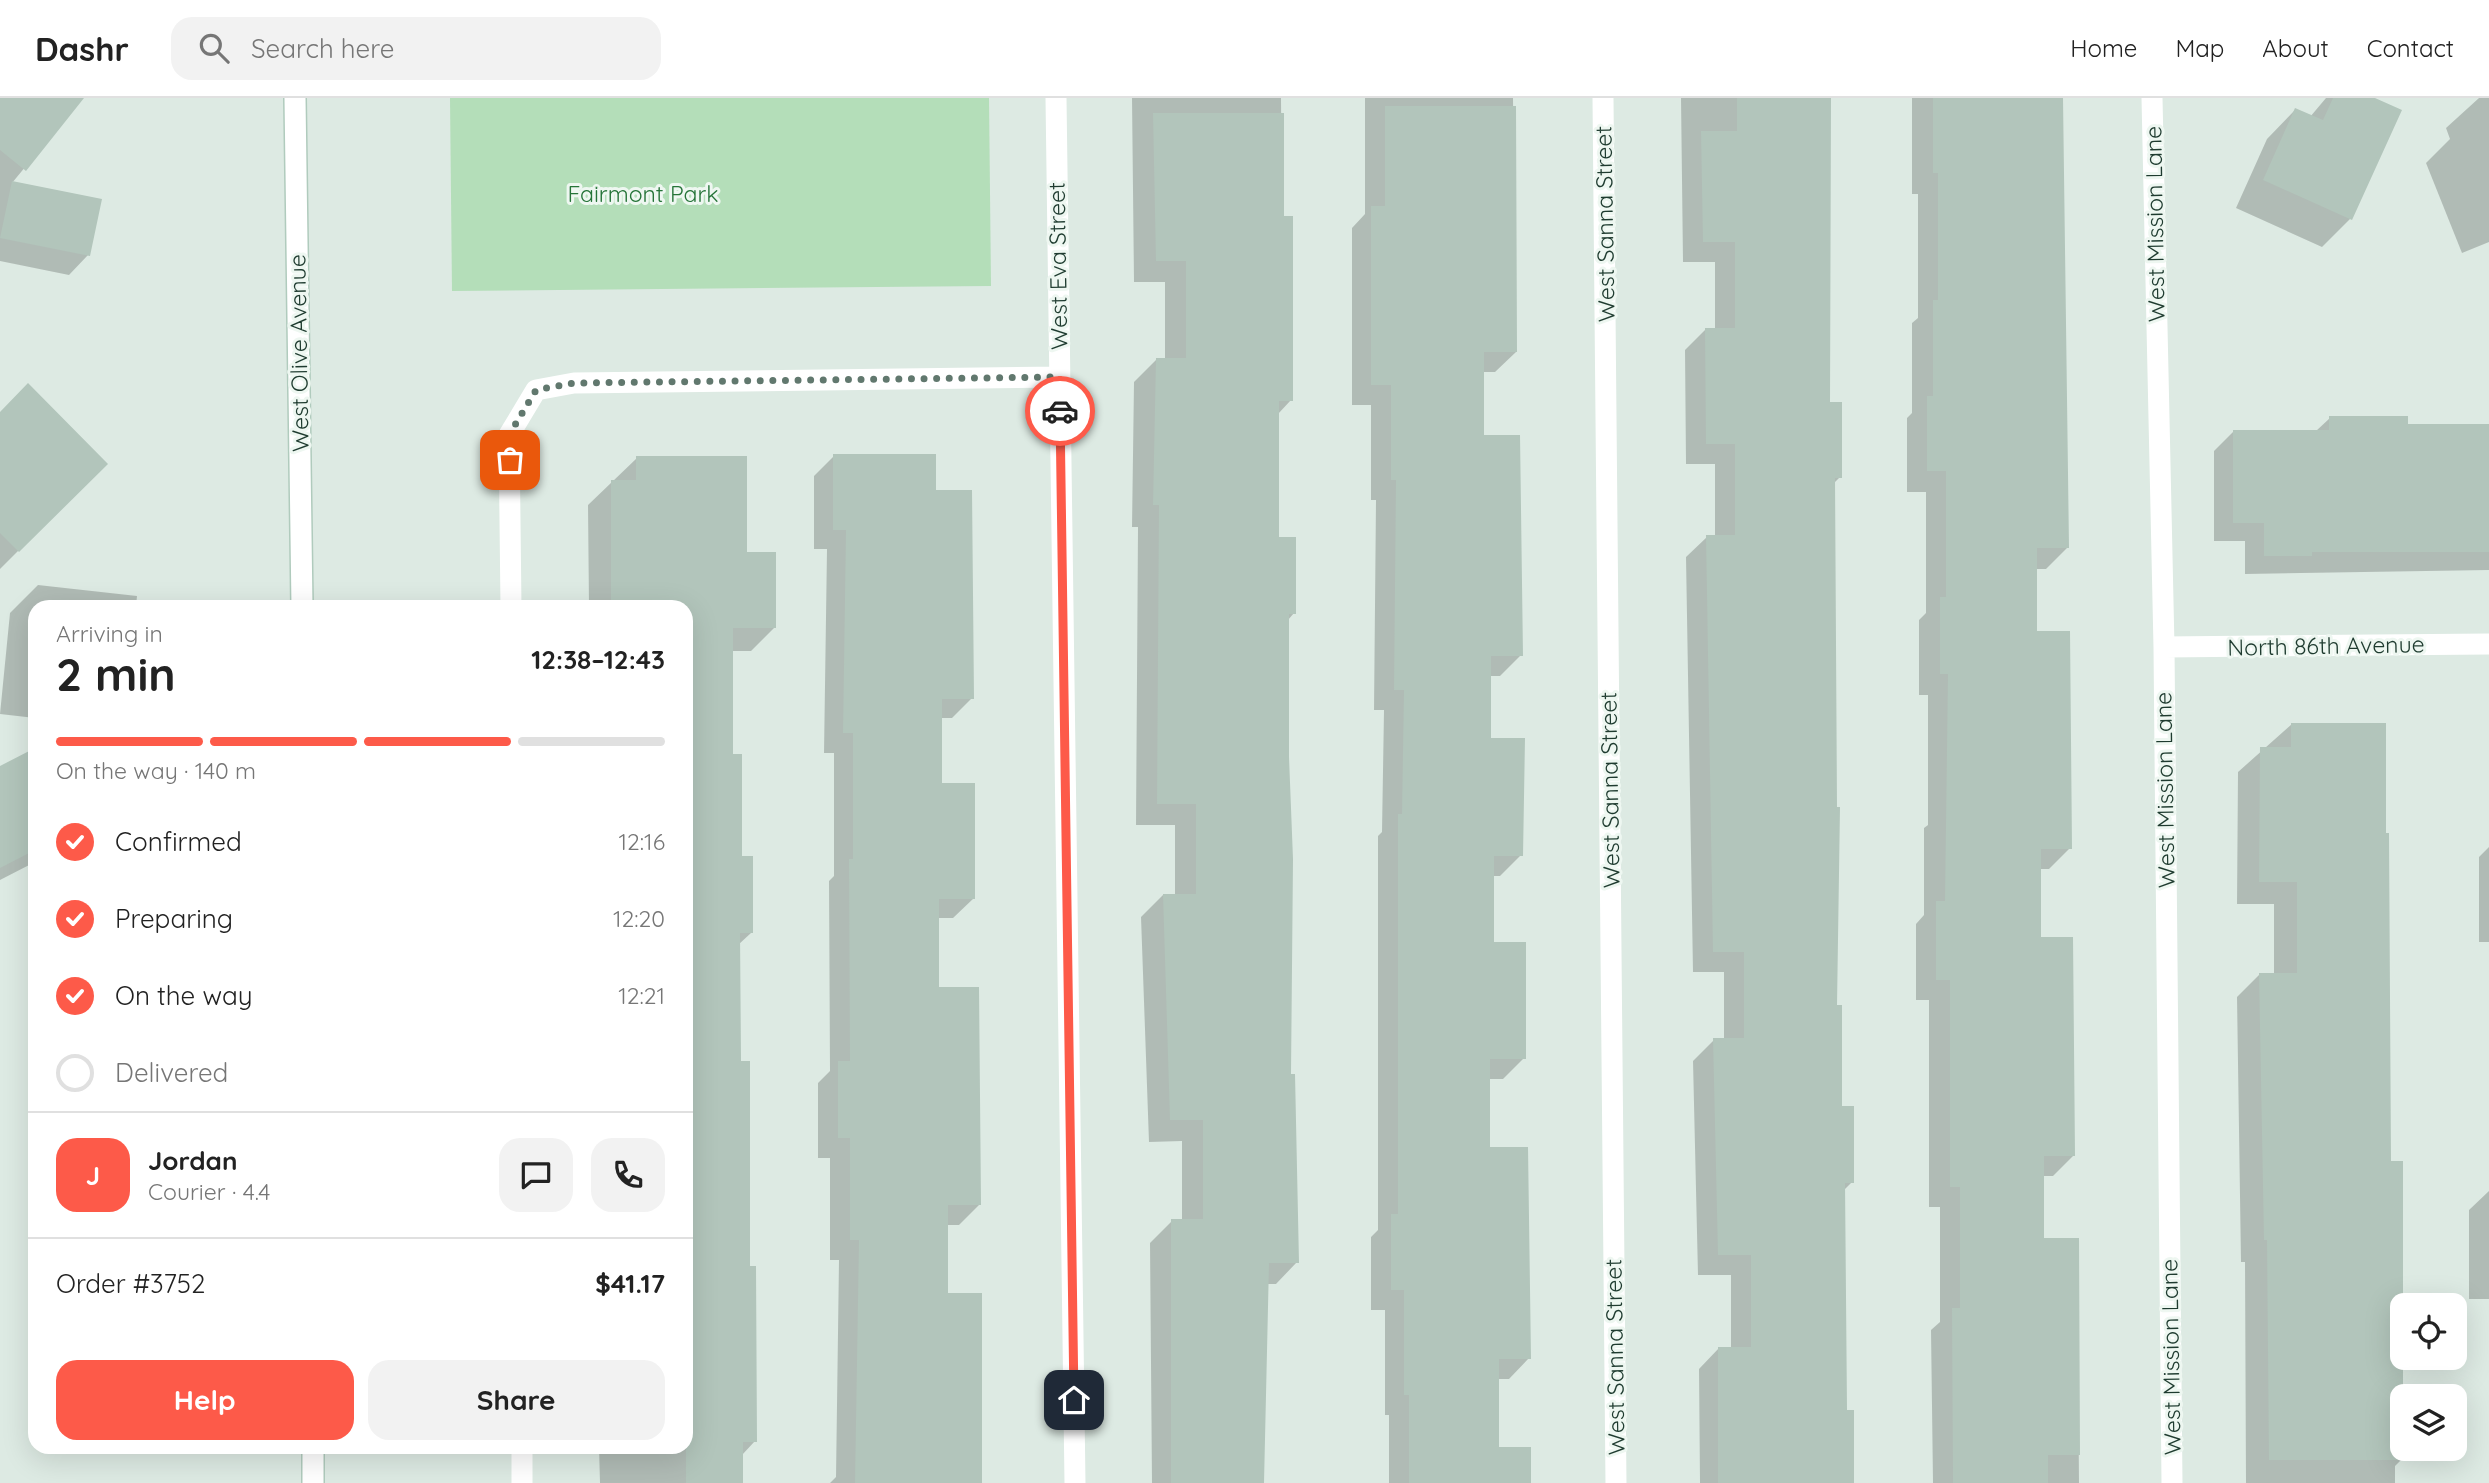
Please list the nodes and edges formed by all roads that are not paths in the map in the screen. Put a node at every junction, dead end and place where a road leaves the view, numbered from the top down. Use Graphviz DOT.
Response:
graph roads {
  1 [pos="295,98"];
  2 [pos="1056,98"];
  3 [pos="1603,98"];
  4 [pos="2152,98"];
  5 [pos="1060,377"];
  6 [pos="302,600"];
  7 [pos="511,600"];
  8 [pos="2489,644"];
  9 [pos="2164,648"];
  10 [pos="313,1454"];
  11 [pos="522,1454"];
  12 [pos="313,1483"];
  13 [pos="522,1483"];
  14 [pos="1075,1483"];
  15 [pos="1616,1483"];
  16 [pos="2172,1483"];
  1 -- 6 [label="street, West Olive Avenue"];
  2 -- 5 [label="street, West Eva Street"];
  3 -- 15 [label="street, West Sanna Street"];
  4 -- 9 [label="street, West Mission Lane"];
  5 -- 7 [label="street"];
  5 -- 14 [label="street, West Eva Street"];
  8 -- 9 [label="street, North 86th Avenue"];
  9 -- 16 [label="street, West Mission Lane"];
  10 -- 12 [label="street"];
  11 -- 13 [label="street"];
}
